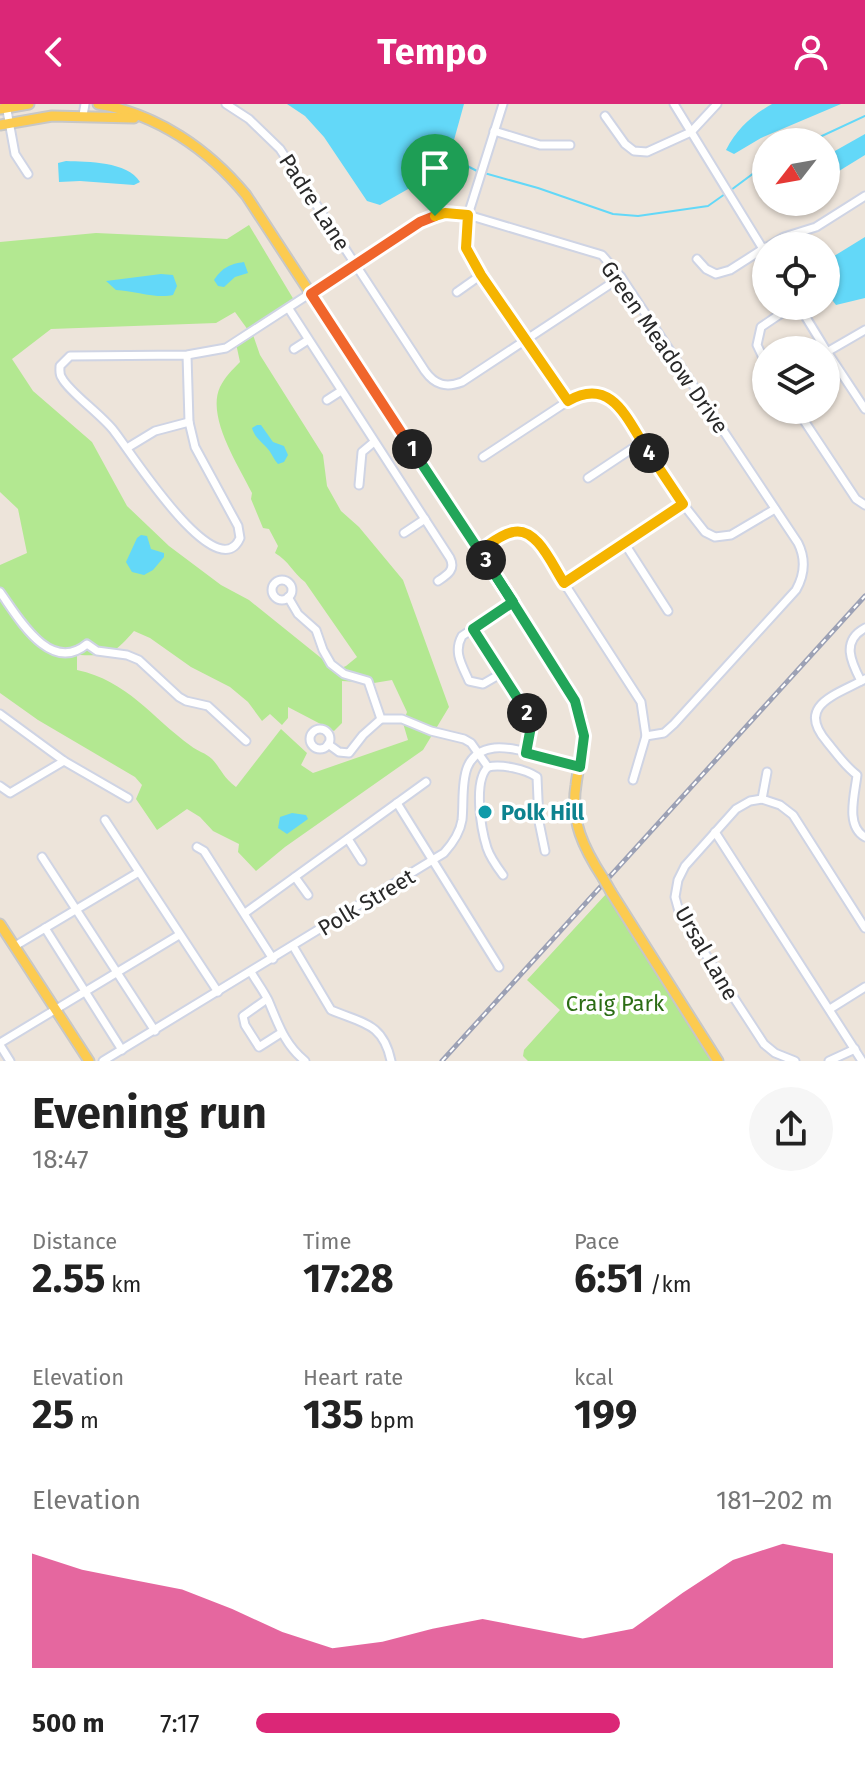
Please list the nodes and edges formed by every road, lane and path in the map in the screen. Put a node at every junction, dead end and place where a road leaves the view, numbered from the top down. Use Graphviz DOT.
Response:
graph roads {
  1 [pos="29,104"];
  2 [pos="85,104"];
  3 [pos="98,104"];
  4 [pos="226,104"];
  5 [pos="503,104"];
  6 [pos="674,104"];
  7 [pos="717,104"];
  8 [pos="4,107"];
  9 [pos="83,115"];
  10 [pos="605,116"];
  11 [pos="149,120"];
  12 [pos="5,123"];
  13 [pos="494,131"];
  14 [pos="691,132"];
  15 [pos="570,145"];
  16 [pos="28,174"];
  17 [pos="865,196"];
  18 [pos="468,215"];
  19 [pos="754,232"];
  20 [pos="800,232"];
  21 [pos="752,257"];
  22 [pos="697,259"];
  23 [pos="356,265"];
  24 [pos="481,275"];
  25 [pos="621,277"];
  26 [pos="457,292"];
  27 [pos="311,294"];
  28 [pos="289,309"];
  29 [pos="771,320"];
  30 [pos="865,330"];
  31 [pos="757,336"];
  32 [pos="526,339"];
  33 [pos="308,340"];
  34 [pos="840,343"];
  35 [pos="294,349"];
  36 [pos="187,355"];
  37 [pos="840,372"];
  38 [pos="341,391"];
  39 [pos="327,400"];
  40 [pos="568,401"];
  41 [pos="865,409"];
  42 [pos="189,422"];
  43 [pos="806,424"];
  44 [pos="374,442"];
  45 [pos="642,442"];
  46 [pos="127,448"];
  47 [pos="483,457"];
  48 [pos="588,478"];
  49 [pos="359,485"];
  50 [pos="683,504"];
  51 [pos="865,505"];
  52 [pos="775,509"];
  53 [pos="425,519"];
  54 [pos="404,533"];
  55 [pos="625,544"];
  56 [pos="479,551"];
  57 [pos="438,581"];
  58 [pos="564,583"];
  59 [pos="1,597"];
  60 [pos="288,597"];
  61 [pos="513,602"];
  62 [pos="668,611"];
  63 [pos="865,628"];
  64 [pos="473,629"];
  65 [pos="502,673"];
  66 [pos="863,680"];
  67 [pos="0,714"];
  68 [pos="381,719"];
  69 [pos="646,736"];
  70 [pos="246,741"];
  71 [pos="328,744"];
  72 [pos="479,753"];
  73 [pos="526,753"];
  74 [pos="64,761"];
  75 [pos="488,767"];
  76 [pos="580,767"];
  77 [pos="767,772"];
  78 [pos="861,775"];
  79 [pos="633,780"];
  80 [pos="426,782"];
  81 [pos="0,786"];
  82 [pos="128,798"];
  83 [pos="762,799"];
  84 [pos="397,803"];
  85 [pos="105,820"];
  86 [pos="715,832"];
  87 [pos="865,837"];
  88 [pos="348,839"];
  89 [pos="197,847"];
  90 [pos="545,851"];
  91 [pos="42,857"];
  92 [pos="433,860"];
  93 [pos="362,861"];
  94 [pos="139,872"];
  95 [pos="503,875"];
  96 [pos="295,877"];
  97 [pos="308,895"];
  98 [pos="76,910"];
  99 [pos="245,913"];
  100 [pos="0,924"];
  101 [pos="45,928"];
  102 [pos="865,928"];
  103 [pos="179,935"];
  104 [pos="15,946"];
  105 [pos="293,946"];
  106 [pos="273,959"];
  107 [pos="499,967"];
  108 [pos="251,972"];
  109 [pos="118,974"];
  110 [pos="865,987"];
  111 [pos="86,992"];
  112 [pos="218,992"];
  113 [pos="267,999"];
  114 [pos="830,1009"];
  115 [pos="55,1010"];
  116 [pos="155,1031"];
  117 [pos="281,1033"];
  118 [pos="0,1044"];
  119 [pos="855,1049"];
  120 [pos="122,1050"];
  121 [pos="10,1061"];
  122 [pos="89,1061"];
  123 [pos="103,1061"];
  124 [pos="305,1061"];
  125 [pos="391,1061"];
  126 [pos="718,1061"];
  127 [pos="795,1061"];
  128 [pos="829,1061"];
  129 [pos="862,1061"];
  1 -- 8 [label="main road"];
  2 -- 9 [label="street"];
  3 -- 11 [label="main road"];
  4 -- 23 [label="street, Padre Lane"];
  5 -- 13 [label="street"];
  6 -- 14 [label="street"];
  7 -- 14 [label="street"];
  8 -- 12 [label="street"];
  9 -- 11 [label="main road"];
  9 -- 12 [label="main road"];
  10 -- 14 [label="street"];
  11 -- 27 [label="main road"];
  12 -- 16 [label="street"];
  13 -- 15 [label="street"];
  13 -- 18 [label="street"];
  14 -- 19 [label="street"];
  17 -- 20 [label="street"];
  18 -- 23 [label="street"];
  18 -- 24 [label="street"];
  18 -- 25 [label="street, Green Meadow Drive"];
  21 -- 22 [label="street"];
  23 -- 27 [label="street"];
  23 -- 32 [label="street, Padre Lane"];
  24 -- 26 [label="street"];
  24 -- 32 [label="street"];
  25 -- 32 [label="street"];
  25 -- 52 [label="street, Green Meadow Drive"];
  27 -- 28 [label="street"];
  27 -- 56 [label="main road"];
  28 -- 33 [label="street"];
  28 -- 36 [label="street"];
  29 -- 31 [label="street"];
  30 -- 34 [label="street"];
  32 -- 40 [label="street"];
  33 -- 35 [label="street"];
  33 -- 38 [label="street"];
  36 -- 42 [label="street"];
  36 -- 46 [label="street"];
  37 -- 41 [label="street"];
  38 -- 39 [label="street"];
  38 -- 44 [label="street"];
  40 -- 45 [label="street"];
  40 -- 47 [label="street"];
  42 -- 46 [label="street"];
  42 -- 46 [label="street"];
  43 -- 51 [label="street"];
  44 -- 49 [label="street"];
  44 -- 53 [label="street"];
  45 -- 48 [label="street"];
  45 -- 50 [label="street"];
  50 -- 52 [label="street"];
  50 -- 55 [label="street"];
  52 -- 69 [label="street, Green Meadow Drive"];
  53 -- 54 [label="street"];
  53 -- 57 [label="street"];
  55 -- 58 [label="street"];
  55 -- 62 [label="street"];
  56 -- 58 [label="street"];
  56 -- 61 [label="main road"];
  58 -- 69 [label="street"];
  59 -- 70 [label="street"];
  60 -- 68 [label="street"];
  61 -- 64 [label="street"];
  61 -- 76 [label="main road"];
  63 -- 66 [label="street"];
  64 -- 65 [label="street"];
  64 -- 65 [label="street"];
  65 -- 73 [label="street"];
  66 -- 78 [label="street"];
  67 -- 74 [label="street"];
  68 -- 71 [label="street"];
  68 -- 72 [label="street"];
  69 -- 79 [label="street"];
  72 -- 73 [label="street"];
  72 -- 75 [label="street"];
  72 -- 92 [label="street, Polk Street"];
  73 -- 76 [label="street"];
  74 -- 81 [label="street"];
  74 -- 82 [label="street"];
  75 -- 90 [label="street"];
  75 -- 95 [label="street"];
  76 -- 126 [label="main road, bridge"];
  77 -- 83 [label="street"];
  78 -- 87 [label="street"];
  80 -- 84 [label="street"];
  83 -- 86 [label="street, Ursal Lane"];
  83 -- 102 [label="street"];
  84 -- 88 [label="street"];
  84 -- 92 [label="street"];
  85 -- 94 [label="street"];
  86 -- 114 [label="street"];
  86 -- 127 [label="street, Ursal Lane"];
  88 -- 93 [label="street"];
  88 -- 96 [label="street"];
  89 -- 99 [label="street"];
  91 -- 98 [label="street"];
  92 -- 105 [label="street, Polk Street"];
  92 -- 107 [label="street"];
  94 -- 98 [label="street"];
  94 -- 103 [label="street"];
  96 -- 97 [label="street"];
  96 -- 99 [label="street"];
  98 -- 101 [label="street"];
  98 -- 109 [label="street"];
  99 -- 106 [label="street"];
  100 -- 104 [label="main road"];
  101 -- 104 [label="street"];
  101 -- 111 [label="street"];
  103 -- 109 [label="street"];
  103 -- 112 [label="street"];
  104 -- 115 [label="main road"];
  105 -- 106 [label="street, Polk Street"];
  105 -- 125 [label="street"];
  106 -- 108 [label="street, Polk Street"];
  108 -- 112 [label="street, Polk Street"];
  108 -- 113 [label="street"];
  109 -- 111 [label="street"];
  109 -- 116 [label="street"];
  110 -- 114 [label="street"];
  111 -- 115 [label="street"];
  111 -- 120 [label="street"];
  112 -- 116 [label="street, Polk Street"];
  113 -- 117 [label="street"];
  113 -- 117 [label="street"];
  114 -- 119 [label="street"];
  115 -- 118 [label="street"];
  115 -- 122 [label="main road"];
  116 -- 120 [label="street, Polk Street"];
  117 -- 124 [label="street"];
  118 -- 121 [label="street"];
  119 -- 128 [label="street"];
  119 -- 129 [label="street"];
  120 -- 123 [label="street, Polk Street"];
}
